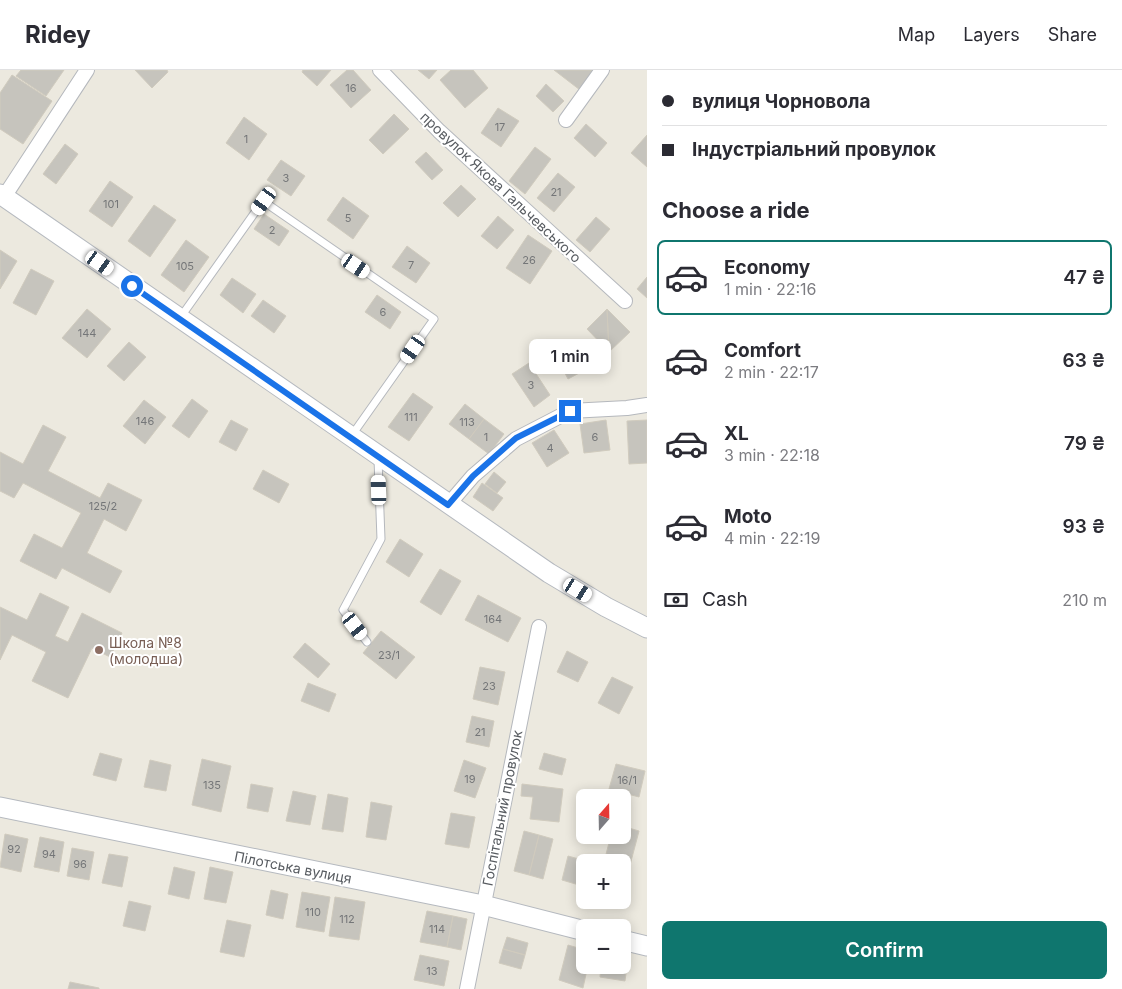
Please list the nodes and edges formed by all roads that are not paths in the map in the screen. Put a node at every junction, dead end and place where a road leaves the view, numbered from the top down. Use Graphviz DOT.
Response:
graph roads {
  1 [pos="87,70"];
  2 [pos="380,70"];
  3 [pos="602,70"];
  4 [pos="566,120"];
  5 [pos="2,196"];
  6 [pos="625,301"];
  7 [pos="179,319"];
  8 [pos="647,405"];
  9 [pos="350,437"];
  10 [pos="378,457"];
  11 [pos="448,505"];
  12 [pos="539,627"];
  13 [pos="647,628"];
  14 [pos="367,642"];
  15 [pos="0,807"];
  16 [pos="483,905"];
  17 [pos="576,929"];
  18 [pos="631,942"];
  19 [pos="647,946"];
  20 [pos="467,989"];
  1 -- 5 [label="street"];
  2 -- 6 [label="street, провулок Якова Гальчевського"];
  3 -- 4 [label="street"];
  5 -- 7 [label="street"];
  7 -- 9 [label="street"];
  7 -- 9 [label="lane"];
  8 -- 11 [label="street"];
  9 -- 10 [label="street"];
  10 -- 11 [label="street"];
  10 -- 14 [label="lane"];
  11 -- 13 [label="street"];
  12 -- 16 [label="street, Госпітальний провулок"];
  15 -- 16 [label="street, Пілотська вулиця"];
  16 -- 17 [label="street, Пілотська вулиця"];
  16 -- 20 [label="street, Госпітальний провулок"];
  18 -- 19 [label="street"];
}
